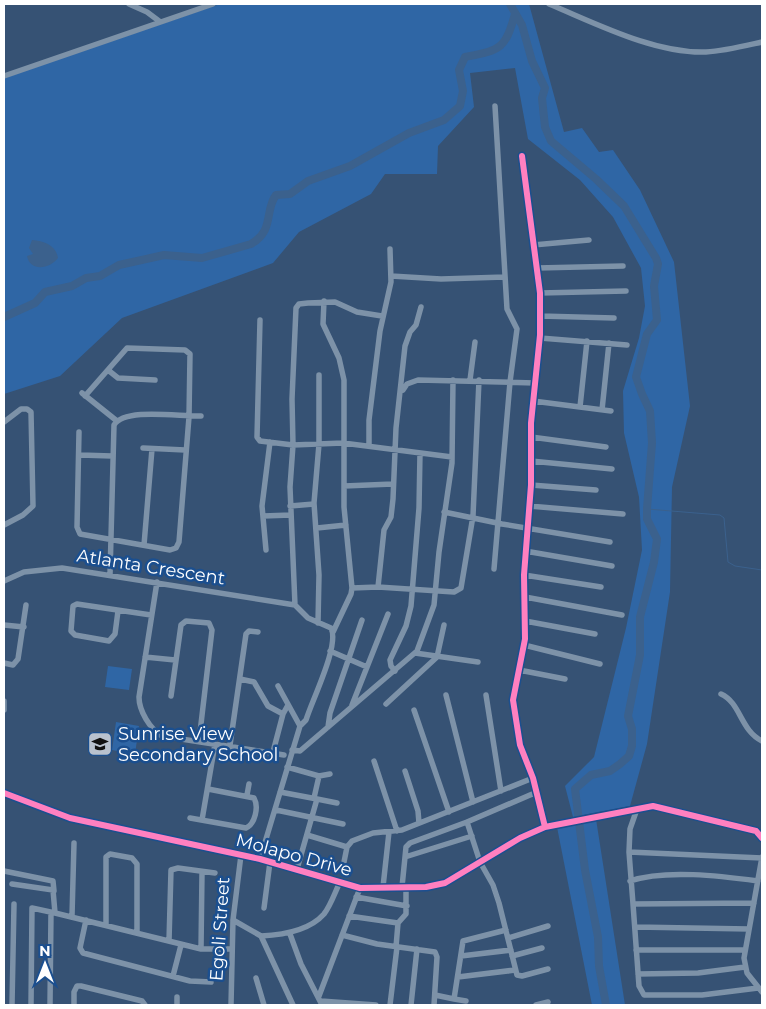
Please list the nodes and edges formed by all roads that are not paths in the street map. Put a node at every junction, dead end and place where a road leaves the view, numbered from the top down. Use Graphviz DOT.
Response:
graph roads {
  1 [pos="130,4"];
  2 [pos="213,4"];
  3 [pos="549,4"];
  4 [pos="159,21"];
  5 [pos="762,42"];
  6 [pos="4,76"];
  7 [pos="495,106"];
  8 [pos="522,156"];
  9 [pos="589,240"];
  10 [pos="533,245"];
  11 [pos="390,249"];
  12 [pos="623,266"];
  13 [pos="537,268"];
  14 [pos="391,276"];
  15 [pos="505,277"];
  16 [pos="626,291"];
  17 [pos="540,293"];
  18 [pos="324,302"];
  19 [pos="420,307"];
  20 [pos="382,316"];
  21 [pos="540,316"];
  22 [pos="614,318"];
  23 [pos="260,320"];
  24 [pos="540,338"];
  25 [pos="587,341"];
  26 [pos="476,342"];
  27 [pos="609,343"];
  28 [pos="627,344"];
  29 [pos="108,370"];
  30 [pos="319,375"];
  31 [pos="155,380"];
  32 [pos="453,380"];
  33 [pos="470,380"];
  34 [pos="479,380"];
  35 [pos="510,382"];
  36 [pos="535,383"];
  37 [pos="402,392"];
  38 [pos="533,401"];
  39 [pos="580,407"];
  40 [pos="602,410"];
  41 [pos="611,411"];
  42 [pos="201,416"];
  43 [pos="189,417"];
  44 [pos="117,421"];
  45 [pos="4,422"];
  46 [pos="79,432"];
  47 [pos="531,437"];
  48 [pos="270,442"];
  49 [pos="343,443"];
  50 [pos="319,444"];
  51 [pos="293,445"];
  52 [pos="369,446"];
  53 [pos="606,446"];
  54 [pos="143,448"];
  55 [pos="152,449"];
  56 [pos="395,449"];
  57 [pos="185,450"];
  58 [pos="420,453"];
  59 [pos="80,455"];
  60 [pos="112,456"];
  61 [pos="452,457"];
  62 [pos="531,461"];
  63 [pos="612,469"];
  64 [pos="393,484"];
  65 [pos="531,485"];
  66 [pos="344,486"];
  67 [pos="596,490"];
  68 [pos="314,504"];
  69 [pos="290,506"];
  70 [pos="529,506"];
  71 [pos="444,512"];
  72 [pos="622,514"];
  73 [pos="291,515"];
  74 [pos="263,516"];
  75 [pos="473,516"];
  76 [pos="498,523"];
  77 [pos="4,525"];
  78 [pos="346,525"];
  79 [pos="316,528"];
  80 [pos="527,528"];
  81 [pos="111,539"];
  82 [pos="610,542"];
  83 [pos="144,545"];
  84 [pos="266,550"];
  85 [pos="525,551"];
  86 [pos="612,566"];
  87 [pos="494,570"];
  88 [pos="4,571"];
  89 [pos="110,574"];
  90 [pos="524,575"];
  91 [pos="6,580"];
  92 [pos="157,582"];
  93 [pos="378,587"];
  94 [pos="352,588"];
  95 [pos="601,588"];
  96 [pos="412,590"];
  97 [pos="435,592"];
  98 [pos="525,597"];
  99 [pos="26,604"];
  100 [pos="295,605"];
  101 [pos="118,611"];
  102 [pos="388,614"];
  103 [pos="151,615"];
  104 [pos="622,615"];
  105 [pos="362,620"];
  106 [pos="525,621"];
  107 [pos="318,623"];
  108 [pos="444,625"];
  109 [pos="4,626"];
  110 [pos="24,628"];
  111 [pos="258,632"];
  112 [pos="333,632"];
  113 [pos="595,634"];
  114 [pos="524,645"];
  115 [pos="330,651"];
  116 [pos="415,653"];
  117 [pos="145,657"];
  118 [pos="437,657"];
  119 [pos="175,660"];
  120 [pos="350,660"];
  121 [pos="478,662"];
  122 [pos="4,664"];
  123 [pos="600,664"];
  124 [pos="367,667"];
  125 [pos="519,670"];
  126 [pos="394,671"];
  127 [pos="240,679"];
  128 [pos="565,679"];
  129 [pos="278,686"];
  130 [pos="720,694"];
  131 [pos="446,695"];
  132 [pos="486,695"];
  133 [pos="171,696"];
  134 [pos="4,701"];
  135 [pos="386,704"];
  136 [pos="288,705"];
  137 [pos="352,706"];
  138 [pos="4,710"];
  139 [pos="414,710"];
  140 [pos="283,714"];
  141 [pos="300,726"];
  142 [pos="328,727"];
  143 [pos="199,741"];
  144 [pos="762,741"];
  145 [pos="215,744"];
  146 [pos="230,745"];
  147 [pos="292,750"];
  148 [pos="273,752"];
  149 [pos="284,755"];
  150 [pos="374,761"];
  151 [pos="287,767"];
  152 [pos="405,771"];
  153 [pos="330,774"];
  154 [pos="319,776"];
  155 [pos="533,778"];
  156 [pos="249,784"];
  157 [pos="208,789"];
  158 [pos="501,791"];
  159 [pos="280,792"];
  160 [pos="536,792"];
  161 [pos="4,793"];
  162 [pos="247,795"];
  163 [pos="316,798"];
  164 [pos="472,802"];
  165 [pos="337,803"];
  166 [pos="638,809"];
  167 [pos="276,810"];
  168 [pos="449,812"];
  169 [pos="190,818"];
  170 [pos="311,818"];
  171 [pos="202,820"];
  172 [pos="467,822"];
  173 [pos="419,823"];
  174 [pos="343,824"];
  175 [pos="545,827"];
  176 [pos="762,827"];
  177 [pos="397,831"];
  178 [pos="756,831"];
  179 [pos="389,832"];
  180 [pos="306,835"];
  181 [pos="472,836"];
  182 [pos="762,838"];
  183 [pos="74,843"];
  184 [pos="348,846"];
  185 [pos="629,852"];
  186 [pos="241,855"];
  187 [pos="405,857"];
  188 [pos="762,858"];
  189 [pos="260,859"];
  190 [pos="270,862"];
  191 [pos="344,862"];
  192 [pos="480,862"];
  193 [pos="297,869"];
  194 [pos="4,871"];
  195 [pos="202,873"];
  196 [pos="215,873"];
  197 [pos="630,881"];
  198 [pos="758,881"];
  199 [pos="340,882"];
  200 [pos="12,884"];
  201 [pos="383,887"];
  202 [pos="404,887"];
  203 [pos="360,888"];
  204 [pos="54,891"];
  205 [pos="356,897"];
  206 [pos="754,903"];
  207 [pos="14,904"];
  208 [pos="633,904"];
  209 [pos="407,906"];
  210 [pos="264,908"];
  211 [pos="56,913"];
  212 [pos="72,916"];
  213 [pos="349,916"];
  214 [pos="86,920"];
  215 [pos="233,920"];
  216 [pos="398,923"];
  217 [pos="106,924"];
  218 [pos="548,926"];
  219 [pos="635,927"];
  220 [pos="749,929"];
  221 [pos="506,930"];
  222 [pos="137,933"];
  223 [pos="290,934"];
  224 [pos="342,935"];
  225 [pos="261,936"];
  226 [pos="508,938"];
  227 [pos="169,942"];
  228 [pos="181,945"];
  229 [pos="397,947"];
  230 [pos="542,948"];
  231 [pos="201,949"];
  232 [pos="231,949"];
  233 [pos="418,950"];
  234 [pos="636,950"];
  235 [pos="745,950"];
  236 [pos="512,953"];
  237 [pos="461,956"];
  238 [pos="745,967"];
  239 [pos="548,969"];
  240 [pos="515,970"];
  241 [pos="638,974"];
  242 [pos="173,976"];
  243 [pos="458,976"];
  244 [pos="256,978"];
  245 [pos="211,982"];
  246 [pos="760,990"];
  247 [pos="435,995"];
  248 [pos="177,996"];
  249 [pos="454,999"];
  250 [pos="321,1001"];
  251 [pos="466,1001"];
  252 [pos="548,1002"];
  253 [pos="12,1005"];
  254 [pos="31,1005"];
  255 [pos="50,1005"];
  256 [pos="74,1005"];
  257 [pos="145,1005"];
  258 [pos="177,1005"];
  259 [pos="231,1005"];
  260 [pos="264,1005"];
  261 [pos="293,1005"];
  262 [pos="376,1005"];
  263 [pos="390,1005"];
  264 [pos="411,1005"];
  265 [pos="434,1005"];
  266 [pos="536,1005"];
  1 -- 4 [label="street"];
  2 -- 4 [label="street"];
  3 -- 5 [label="street"];
  4 -- 6 [label="street"];
  7 -- 15 [label="street"];
  8 -- 10 [label="street"];
  9 -- 10 [label="street"];
  10 -- 13 [label="street"];
  11 -- 14 [label="street"];
  12 -- 13 [label="street"];
  13 -- 17 [label="street"];
  14 -- 15 [label="street"];
  14 -- 20 [label="street"];
  15 -- 35 [label="street"];
  16 -- 17 [label="street"];
  17 -- 21 [label="street"];
  18 -- 20 [label="street"];
  18 -- 49 [label="street"];
  18 -- 51 [label="street"];
  19 -- 37 [label="street"];
  20 -- 52 [label="street"];
  21 -- 22 [label="street"];
  21 -- 24 [label="street"];
  23 -- 48 [label="street"];
  24 -- 25 [label="street"];
  24 -- 36 [label="street"];
  25 -- 27 [label="street"];
  25 -- 39 [label="street"];
  26 -- 33 [label="street"];
  27 -- 28 [label="street"];
  27 -- 40 [label="street"];
  29 -- 31 [label="street"];
  29 -- 43 [label="street"];
  29 -- 44 [label="street"];
  30 -- 50 [label="street"];
  32 -- 33 [label="street"];
  32 -- 37 [label="street"];
  32 -- 61 [label="street"];
  33 -- 34 [label="street"];
  34 -- 35 [label="street"];
  34 -- 75 [label="street"];
  35 -- 36 [label="street"];
  35 -- 76 [label="street"];
  36 -- 38 [label="street"];
  37 -- 56 [label="street"];
  38 -- 39 [label="street"];
  38 -- 47 [label="street"];
  39 -- 40 [label="street"];
  40 -- 41 [label="street"];
  42 -- 43 [label="street"];
  43 -- 44 [label="street"];
  43 -- 57 [label="street"];
  44 -- 60 [label="street"];
  45 -- 77 [label="street"];
  46 -- 59 [label="street"];
  47 -- 53 [label="street"];
  47 -- 62 [label="street"];
  48 -- 51 [label="street"];
  48 -- 74 [label="street"];
  49 -- 50 [label="street"];
  49 -- 52 [label="street"];
  49 -- 66 [label="street"];
  50 -- 51 [label="street"];
  50 -- 68 [label="street"];
  51 -- 69 [label="street"];
  52 -- 56 [label="street"];
  54 -- 55 [label="street"];
  55 -- 57 [label="street"];
  55 -- 83 [label="street"];
  56 -- 58 [label="street"];
  56 -- 64 [label="street"];
  57 -- 83 [label="street"];
  58 -- 61 [label="street"];
  58 -- 96 [label="street"];
  59 -- 60 [label="street"];
  59 -- 81 [label="street"];
  60 -- 81 [label="street"];
  61 -- 71 [label="street"];
  62 -- 63 [label="street"];
  62 -- 65 [label="street"];
  64 -- 66 [label="street"];
  64 -- 93 [label="street"];
  65 -- 67 [label="street"];
  65 -- 70 [label="street"];
  66 -- 78 [label="street"];
  68 -- 69 [label="street"];
  68 -- 79 [label="street"];
  69 -- 73 [label="street"];
  70 -- 72 [label="street"];
  70 -- 80 [label="street"];
  71 -- 75 [label="street"];
  71 -- 97 [label="street"];
  73 -- 74 [label="street"];
  73 -- 100 [label="street"];
  74 -- 84 [label="street"];
  75 -- 76 [label="street"];
  75 -- 97 [label="street"];
  76 -- 80 [label="street"];
  76 -- 87 [label="street"];
  78 -- 79 [label="street"];
  78 -- 94 [label="street"];
  79 -- 107 [label="street"];
  80 -- 82 [label="street"];
  80 -- 85 [label="street"];
  81 -- 83 [label="street"];
  81 -- 89 [label="street"];
  85 -- 86 [label="street"];
  85 -- 90 [label="street"];
  88 -- 91 [label="street"];
  89 -- 91 [label="street, Atlanta Crescent"];
  89 -- 92 [label="street, Atlanta Crescent"];
  90 -- 95 [label="street"];
  90 -- 98 [label="street"];
  92 -- 100 [label="street, Atlanta Crescent"];
  92 -- 103 [label="street"];
  93 -- 94 [label="street"];
  93 -- 96 [label="street"];
  94 -- 112 [label="street"];
  96 -- 97 [label="street"];
  96 -- 126 [label="street"];
  97 -- 116 [label="street"];
  98 -- 104 [label="street"];
  98 -- 106 [label="street"];
  99 -- 110 [label="street"];
  100 -- 107 [label="street"];
  101 -- 101 [label="street"];
  101 -- 103 [label="street"];
  102 -- 124 [label="street"];
  103 -- 117 [label="street"];
  105 -- 120 [label="street"];
  106 -- 113 [label="street"];
  106 -- 114 [label="street"];
  107 -- 112 [label="street"];
  108 -- 118 [label="street"];
  109 -- 110 [label="street"];
  110 -- 122 [label="street"];
  111 -- 127 [label="street"];
  112 -- 115 [label="street"];
  114 -- 123 [label="street"];
  114 -- 125 [label="street"];
  115 -- 120 [label="street"];
  115 -- 141 [label="street"];
  116 -- 118 [label="street"];
  116 -- 126 [label="street"];
  117 -- 119 [label="street"];
  117 -- 143 [label="street"];
  118 -- 121 [label="street"];
  118 -- 135 [label="street"];
  119 -- 133 [label="street"];
  119 -- 143 [label="street"];
  120 -- 124 [label="street"];
  120 -- 142 [label="street"];
  124 -- 137 [label="street"];
  125 -- 128 [label="street"];
  125 -- 155 [label="street"];
  126 -- 137 [label="street"];
  127 -- 140 [label="street"];
  127 -- 146 [label="street"];
  129 -- 136 [label="street"];
  130 -- 144 [label="street"];
  131 -- 164 [label="street"];
  132 -- 158 [label="street"];
  134 -- 138 [label="street"];
  136 -- 140 [label="street"];
  136 -- 141 [label="street"];
  137 -- 142 [label="street"];
  139 -- 168 [label="street"];
  140 -- 148 [label="street"];
  141 -- 147 [label="street"];
  142 -- 147 [label="street"];
  143 -- 145 [label="street"];
  145 -- 146 [label="street"];
  145 -- 157 [label="street"];
  146 -- 148 [label="street"];
  147 -- 151 [label="street"];
  148 -- 149 [label="street"];
  150 -- 177 [label="street"];
  151 -- 154 [label="street"];
  151 -- 159 [label="street"];
  152 -- 173 [label="street"];
  153 -- 154 [label="street"];
  154 -- 163 [label="street"];
  155 -- 158 [label="street"];
  155 -- 160 [label="street"];
  156 -- 162 [label="street"];
  157 -- 162 [label="street"];
  157 -- 171 [label="street"];
  158 -- 164 [label="street"];
  159 -- 163 [label="street"];
  159 -- 167 [label="street"];
  160 -- 172 [label="street"];
  160 -- 175 [label="street"];
  161 -- 186 [label="street, Molapo Drive"];
  162 -- 171 [label="street"];
  163 -- 165 [label="street"];
  163 -- 170 [label="street"];
  164 -- 168 [label="street"];
  166 -- 175 [label="street, Molapo Drive"];
  166 -- 178 [label="street, Molapo Drive"];
  166 -- 185 [label="street"];
  167 -- 170 [label="street"];
  167 -- 189 [label="street"];
  168 -- 173 [label="street"];
  169 -- 171 [label="street"];
  170 -- 174 [label="street"];
  170 -- 180 [label="street"];
  172 -- 181 [label="street"];
  172 -- 187 [label="street"];
  173 -- 177 [label="street"];
  175 -- 192 [label="street, Molapo Drive"];
  176 -- 178 [label="street"];
  177 -- 179 [label="street"];
  178 -- 182 [label="street"];
  179 -- 184 [label="street"];
  179 -- 201 [label="street"];
  180 -- 184 [label="street"];
  180 -- 193 [label="street"];
  181 -- 187 [label="street"];
  181 -- 192 [label="street"];
  183 -- 212 [label="street"];
  184 -- 191 [label="street"];
  185 -- 188 [label="street"];
  185 -- 197 [label="street"];
  186 -- 189 [label="street, Molapo Drive"];
  186 -- 215 [label="street, Egoli Street"];
  187 -- 202 [label="street"];
  188 -- 198 [label="street"];
  189 -- 190 [label="street, Molapo Drive"];
  190 -- 193 [label="street, Molapo Drive"];
  190 -- 210 [label="street"];
  192 -- 202 [label="street, Molapo Drive"];
  192 -- 221 [label="street"];
  193 -- 199 [label="street, Molapo Drive"];
  194 -- 204 [label="street"];
  195 -- 196 [label="street"];
  195 -- 227 [label="street"];
  195 -- 231 [label="street"];
  197 -- 198 [label="street"];
  197 -- 208 [label="street"];
  198 -- 206 [label="street"];
  199 -- 203 [label="street, Molapo Drive"];
  199 -- 223 [label="street"];
  200 -- 204 [label="street"];
  201 -- 202 [label="street, Molapo Drive"];
  201 -- 203 [label="street, Molapo Drive"];
  202 -- 209 [label="street"];
  203 -- 205 [label="street"];
  204 -- 211 [label="street"];
  205 -- 209 [label="street"];
  205 -- 213 [label="street"];
  206 -- 208 [label="street"];
  206 -- 220 [label="street"];
  207 -- 253 [label="street"];
  208 -- 219 [label="street"];
  209 -- 216 [label="street"];
  211 -- 212 [label="street"];
  211 -- 254 [label="street"];
  211 -- 255 [label="street"];
  212 -- 214 [label="street"];
  213 -- 216 [label="street"];
  213 -- 224 [label="street"];
  214 -- 217 [label="street"];
  214 -- 242 [label="street"];
  215 -- 225 [label="street"];
  215 -- 232 [label="street, Egoli Street"];
  216 -- 229 [label="street"];
  217 -- 222 [label="street"];
  217 -- 222 [label="street"];
  218 -- 226 [label="street"];
  219 -- 220 [label="street"];
  219 -- 234 [label="street"];
  220 -- 235 [label="street"];
  221 -- 226 [label="street"];
  221 -- 237 [label="street"];
  222 -- 227 [label="street"];
  223 -- 225 [label="street"];
  223 -- 250 [label="street"];
  224 -- 229 [label="street"];
  224 -- 250 [label="street"];
  225 -- 261 [label="street"];
  226 -- 236 [label="street"];
  227 -- 228 [label="street"];
  228 -- 231 [label="street"];
  228 -- 242 [label="street"];
  229 -- 233 [label="street"];
  229 -- 263 [label="street"];
  230 -- 236 [label="street"];
  231 -- 232 [label="street"];
  232 -- 259 [label="street, Egoli Street"];
  233 -- 247 [label="street"];
  233 -- 264 [label="street"];
  234 -- 235 [label="street"];
  234 -- 241 [label="street"];
  235 -- 238 [label="street"];
  236 -- 237 [label="street"];
  236 -- 240 [label="street"];
  237 -- 243 [label="street"];
  238 -- 241 [label="street"];
  238 -- 246 [label="street"];
  239 -- 240 [label="street"];
  240 -- 243 [label="street"];
  241 -- 246 [label="street"];
  242 -- 245 [label="street"];
  243 -- 249 [label="street"];
  244 -- 260 [label="street"];
  247 -- 249 [label="street"];
  247 -- 265 [label="street"];
  248 -- 258 [label="street"];
  249 -- 251 [label="street"];
  250 -- 262 [label="street"];
  252 -- 266 [label="street"];
  256 -- 257 [label="street"];
}
